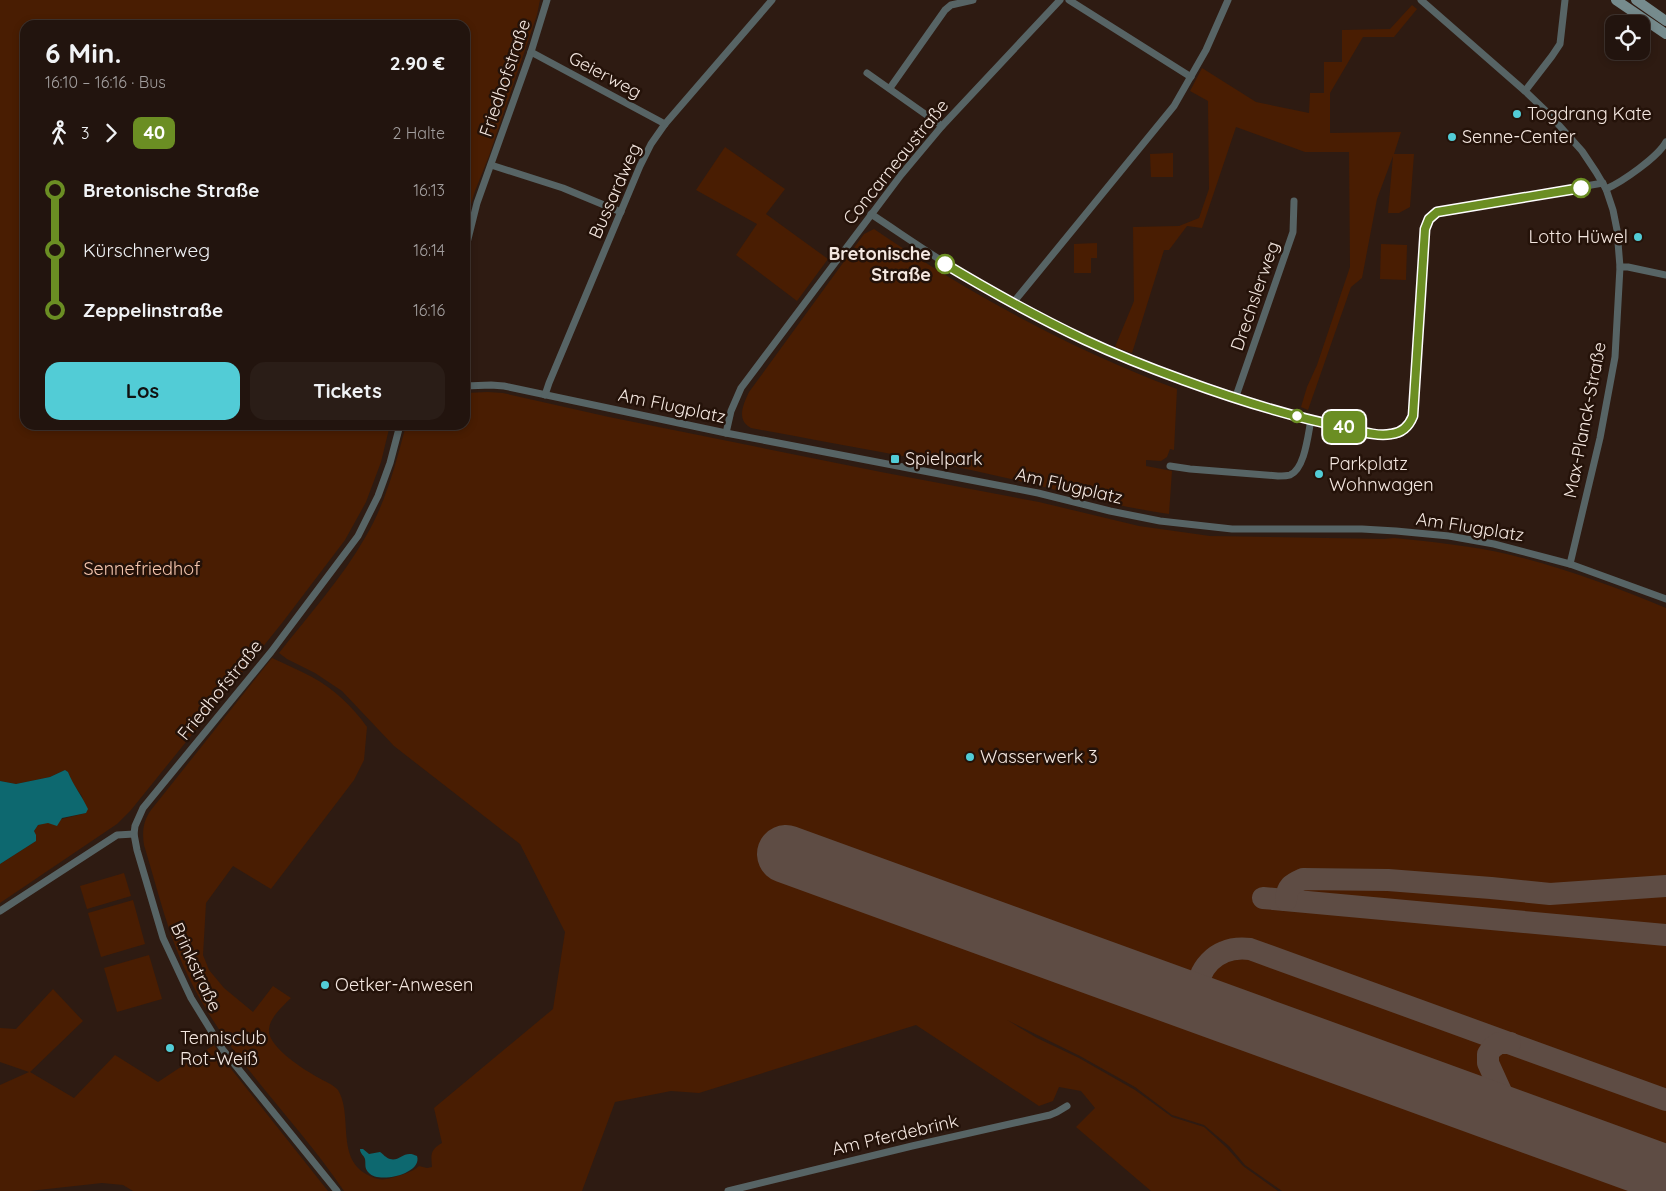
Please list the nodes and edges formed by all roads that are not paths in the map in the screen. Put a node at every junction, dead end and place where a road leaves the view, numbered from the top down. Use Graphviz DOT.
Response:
graph roads {
  1 [pos="547,0"];
  2 [pos="772,0"];
  3 [pos="973,0"];
  4 [pos="1060,0"];
  5 [pos="1069,0"];
  6 [pos="1228,0"];
  7 [pos="1421,0"];
  8 [pos="1565,0"];
  9 [pos="1616,0"];
  10 [pos="1636,0"];
  11 [pos="1666,21"];
  12 [pos="1666,34"];
  13 [pos="530,52"];
  14 [pos="867,73"];
  15 [pos="1190,77"];
  16 [pos="890,88"];
  17 [pos="1525,91"];
  18 [pos="666,124"];
  19 [pos="942,126"];
  20 [pos="1666,142"];
  21 [pos="491,165"];
  22 [pos="1605,186"];
  23 [pos="1294,201"];
  24 [pos="621,212"];
  25 [pos="871,214"];
  26 [pos="470,233"];
  27 [pos="1620,267"];
  28 [pos="1666,275"];
  29 [pos="1013,303"];
  30 [pos="470,386"];
  31 [pos="545,395"];
  32 [pos="1235,399"];
  33 [pos="1311,420"];
  34 [pos="399,430"];
  35 [pos="726,433"];
  36 [pos="1170,466"];
  37 [pos="1570,564"];
  38 [pos="1666,599"];
  39 [pos="134,834"];
  40 [pos="0,911"];
  41 [pos="1067,1106"];
  42 [pos="337,1191"];
  43 [pos="728,1191"];
  1 -- 13 [label="street, Friedhofstraße"];
  2 -- 18 [label="street, Bussardweg"];
  3 -- 16 [label="street"];
  4 -- 19 [label="street, Concarneaustraße"];
  5 -- 15 [label="street"];
  6 -- 15 [label="street"];
  7 -- 17 [label="street, Max-Planck-Straße"];
  8 -- 17 [label="street"];
  9 -- 12 [label="main road"];
  10 -- 11 [label="main road"];
  13 -- 18 [label="street, Geierweg"];
  13 -- 21 [label="street, Friedhofstraße"];
  14 -- 16 [label="street"];
  15 -- 29 [label="street"];
  16 -- 19 [label="street"];
  17 -- 22 [label="street, Max-Planck-Straße"];
  18 -- 24 [label="street, Bussardweg"];
  19 -- 25 [label="street, Concarneaustraße"];
  20 -- 22 [label="street"];
  21 -- 24 [label="street"];
  21 -- 26 [label="street, Friedhofstraße"];
  22 -- 27 [label="street, Max-Planck-Straße"];
  22 -- 33 [label="street"];
  23 -- 32 [label="street, Drechslerweg"];
  24 -- 31 [label="street, Bussardweg"];
  25 -- 29 [label="street"];
  25 -- 35 [label="street, Concarneaustraße"];
  27 -- 28 [label="street"];
  27 -- 37 [label="street, Max-Planck-Straße"];
  29 -- 32 [label="street"];
  30 -- 31 [label="street, Am Flugplatz"];
  31 -- 35 [label="street, Am Flugplatz"];
  32 -- 33 [label="street"];
  33 -- 36 [label="street"];
  34 -- 39 [label="street, Friedhofstraße"];
  35 -- 37 [label="street, Am Flugplatz"];
  37 -- 38 [label="street, Am Flugplatz"];
  39 -- 40 [label="street"];
  39 -- 42 [label="street, Brinkstraße"];
  41 -- 43 [label="street, Am Pferdebrink"];
}
